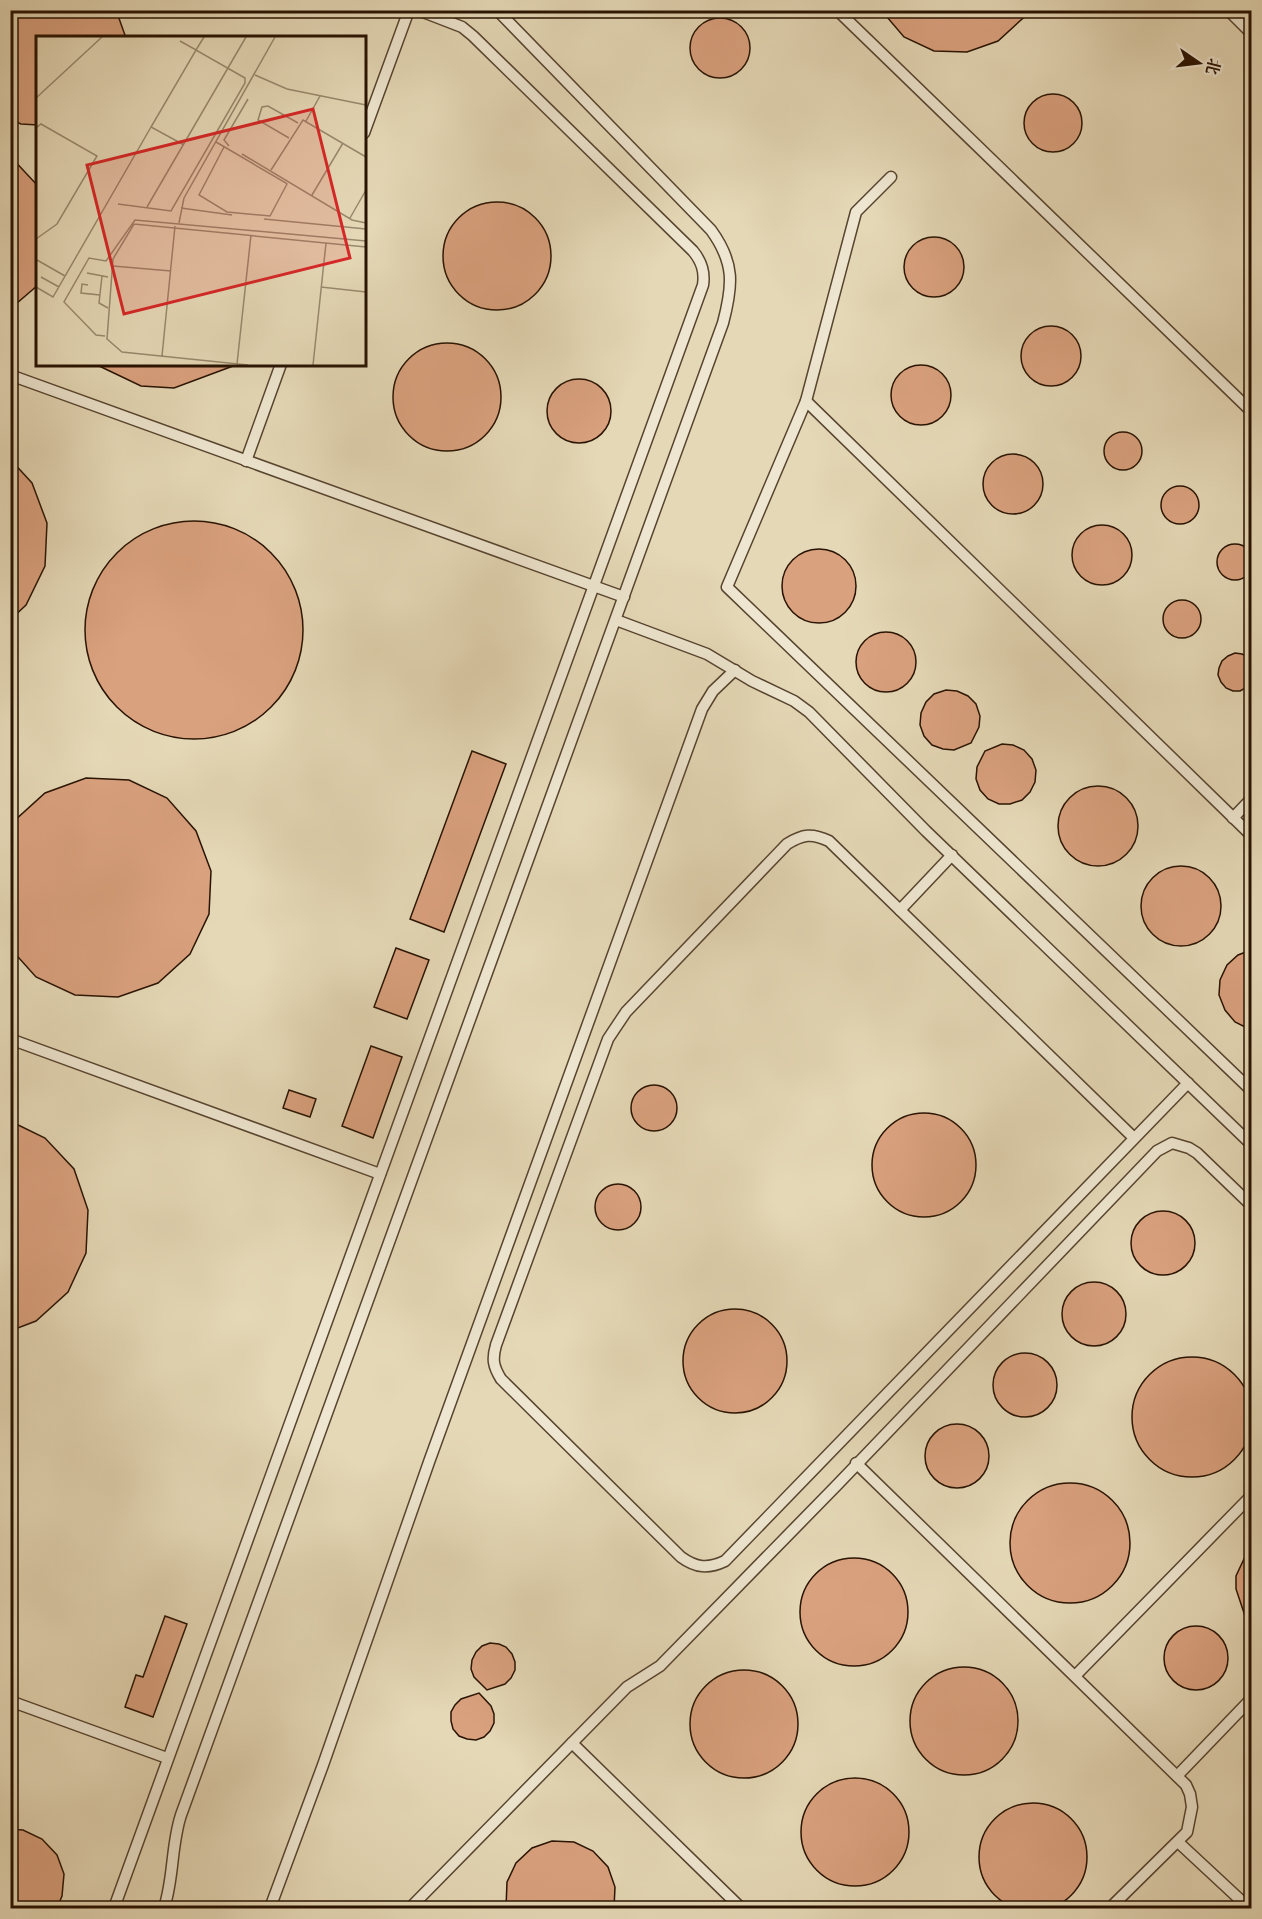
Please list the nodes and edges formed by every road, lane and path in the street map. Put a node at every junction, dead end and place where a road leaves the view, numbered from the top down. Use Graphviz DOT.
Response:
graph roads {
  1 [pos="409,10"];
  2 [pos="418,10"];
  3 [pos="497,10"];
  4 [pos="837,10"];
  5 [pos="1228,10"];
  6 [pos="1251,34"];
  7 [pos="366,128"];
  8 [pos="891,177"];
  9 [pos="280,366"];
  10 [pos="10,375"];
  11 [pos="806,401"];
  12 [pos="1251,412"];
  13 [pos="246,461"];
  14 [pos="594,586"];
  15 [pos="624,597"];
  16 [pos="616,620"];
  17 [pos="735,670"];
  18 [pos="1251,798"];
  19 [pos="1233,818"];
  20 [pos="1251,836"];
  21 [pos="952,855"];
  22 [pos="900,910"];
  23 [pos="10,1039"];
  24 [pos="1188,1083"];
  25 [pos="1251,1091"];
  26 [pos="1134,1138"];
  27 [pos="1251,1145"];
  28 [pos="380,1174"];
  29 [pos="1251,1206"];
  30 [pos="856,1463"];
  31 [pos="1251,1495"];
  32 [pos="1075,1676"];
  33 [pos="1251,1698"];
  34 [pos="10,1701"];
  35 [pos="572,1743"];
  36 [pos="167,1758"];
  37 [pos="1177,1776"];
  38 [pos="1178,1842"];
  39 [pos="114,1908"];
  40 [pos="164,1908"];
  41 [pos="270,1908"];
  42 [pos="410,1908"];
  43 [pos="741,1908"];
  44 [pos="1110,1908"];
  45 [pos="1249,1908"];
  1 -- 7 [label="lane"];
  2 -- 14 [label="lane"];
  3 -- 15 [label="lane"];
  4 -- 12 [label="lane"];
  5 -- 6 [label="lane"];
  8 -- 11 [label="lane"];
  9 -- 13 [label="lane"];
  10 -- 13 [label="lane"];
  11 -- 19 [label="lane"];
  11 -- 25 [label="lane"];
  13 -- 14 [label="lane"];
  14 -- 15 [label="lane"];
  14 -- 28 [label="lane"];
  15 -- 16 [label="lane"];
  16 -- 17 [label="lane"];
  16 -- 40 [label="lane"];
  17 -- 21 [label="lane"];
  17 -- 41 [label="lane"];
  18 -- 19 [label="lane"];
  19 -- 20 [label="lane"];
  21 -- 22 [label="lane"];
  21 -- 24 [label="lane"];
  22 -- 26 [label="lane"];
  22 -- 26 [label="lane"];
  23 -- 28 [label="lane"];
  24 -- 26 [label="lane"];
  24 -- 27 [label="lane"];
  28 -- 36 [label="lane"];
  29 -- 30 [label="lane"];
  30 -- 32 [label="lane"];
  30 -- 35 [label="lane"];
  31 -- 32 [label="lane"];
  32 -- 37 [label="lane"];
  33 -- 37 [label="lane"];
  34 -- 36 [label="lane"];
  35 -- 42 [label="lane"];
  35 -- 43 [label="lane"];
  36 -- 39 [label="lane"];
  37 -- 38 [label="lane"];
  38 -- 44 [label="lane"];
  38 -- 45 [label="lane"];
}
